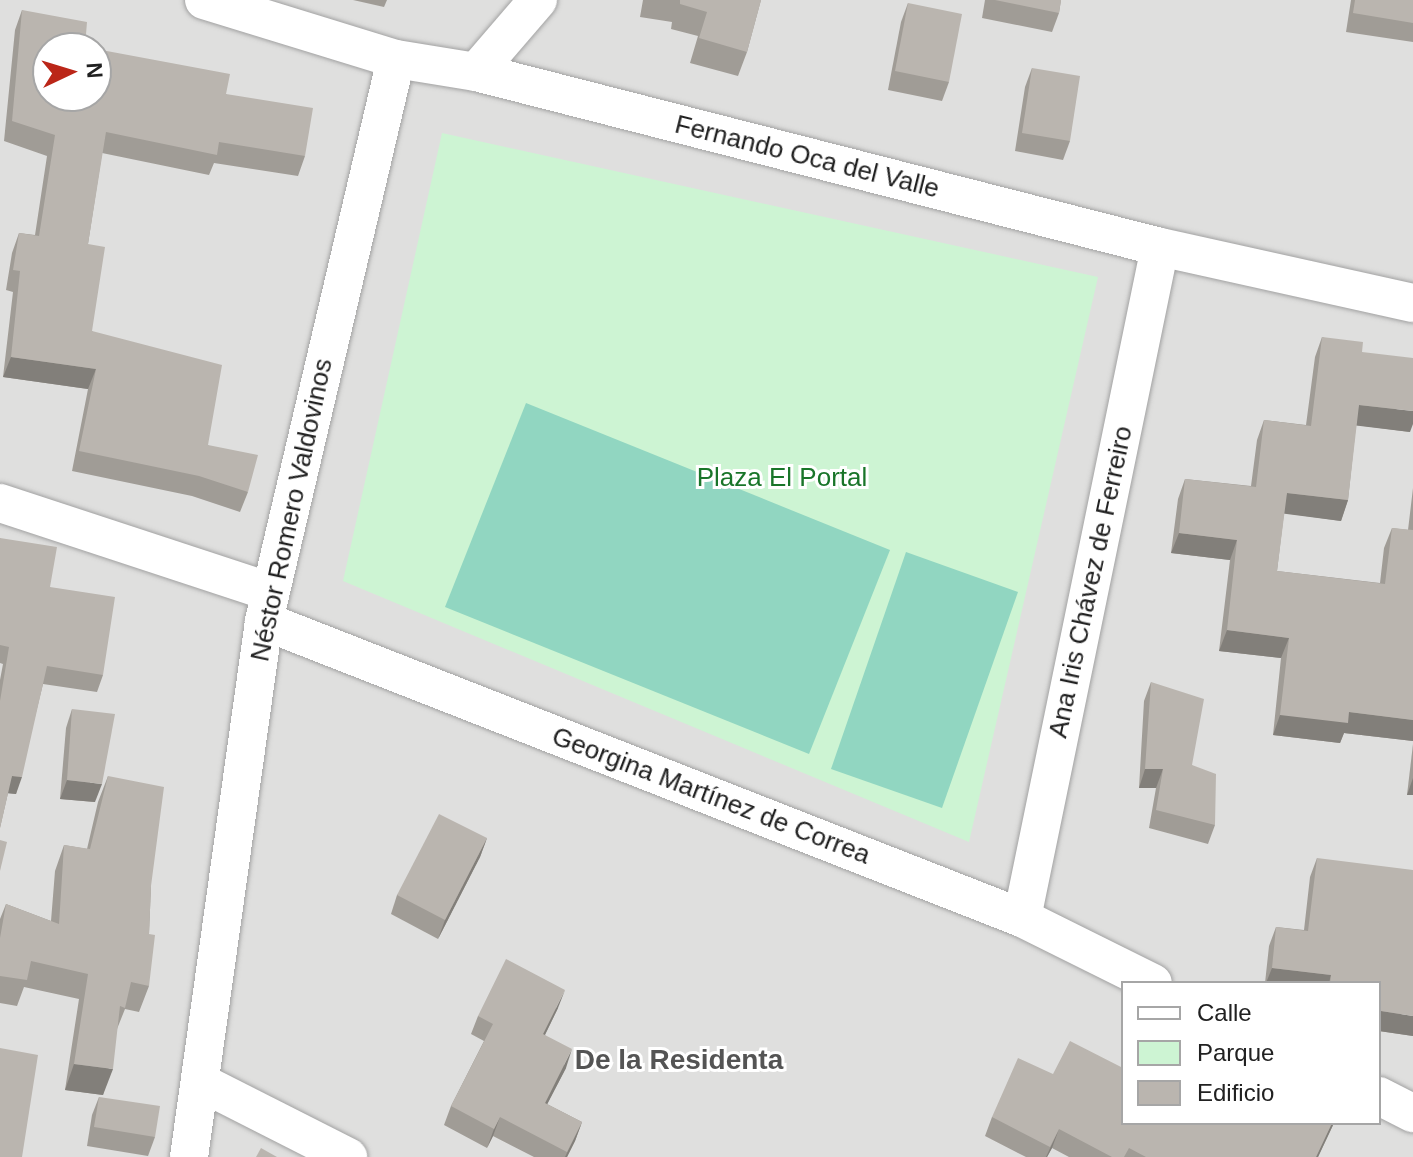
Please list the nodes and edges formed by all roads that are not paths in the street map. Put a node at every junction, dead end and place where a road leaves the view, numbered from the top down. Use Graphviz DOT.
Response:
graph roads {
  1 [pos="204,0"];
  2 [pos="538,0"];
  3 [pos="396,59"];
  4 [pos="476,72"];
  5 [pos="1160,247"];
  6 [pos="1413,303"];
  7 [pos="0,503"];
  8 [pos="267,606"];
  9 [pos="1022,918"];
  10 [pos="1149,981"];
  11 [pos="202,1083"];
  12 [pos="1381,1097"];
  13 [pos="1413,1113"];
  14 [pos="189,1157"];
  15 [pos="348,1157"];
  1 -- 3 [label="street, Fernando Oca del Valle"];
  2 -- 4 [label="street"];
  3 -- 4 [label="street, Fernando Oca del Valle"];
  3 -- 8 [label="street, Néstor Romero Valdovinos"];
  4 -- 5 [label="street, Fernando Oca del Valle"];
  5 -- 6 [label="street, Fernando Oca del Valle"];
  5 -- 9 [label="street, Ana Iris Chávez de Ferreiro"];
  7 -- 8 [label="street, Georgina Martínez de Correa"];
  8 -- 9 [label="street, Georgina Martínez de Correa"];
  8 -- 11 [label="street, Néstor Romero Valdovinos"];
  9 -- 10 [label="street, Georgina Martínez de Correa"];
  11 -- 14 [label="street, Néstor Romero Valdovinos"];
  11 -- 15 [label="street"];
  12 -- 13 [label="street"];
}
